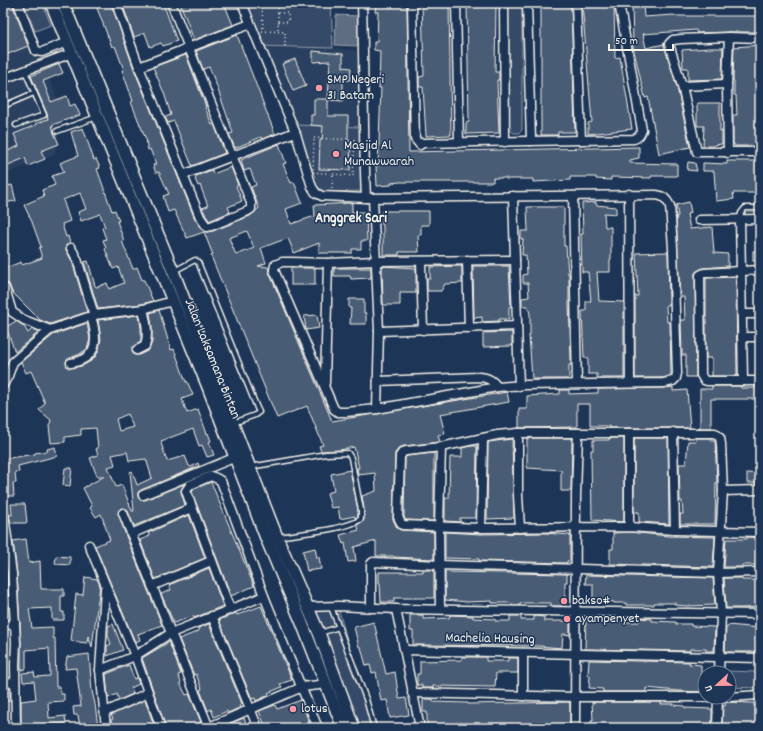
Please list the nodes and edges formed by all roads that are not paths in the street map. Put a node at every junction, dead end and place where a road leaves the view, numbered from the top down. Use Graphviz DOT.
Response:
graph roads {
  1 [pos="18,3"];
  2 [pos="51,3"];
  3 [pos="63,3"];
  4 [pos="116,3"];
  5 [pos="171,3"];
  6 [pos="242,3"];
  7 [pos="362,3"];
  8 [pos="412,3"];
  9 [pos="456,3"];
  10 [pos="504,3"];
  11 [pos="527,3"];
  12 [pos="576,3"];
  13 [pos="620,3"];
  14 [pos="252,28"];
  15 [pos="729,37"];
  16 [pos="760,38"];
  17 [pos="66,42"];
  18 [pos="189,48"];
  19 [pos="72,53"];
  20 [pos="139,67"];
  21 [pos="25,70"];
  22 [pos="3,79"];
  23 [pos="727,84"];
  24 [pos="682,86"];
  25 [pos="34,93"];
  26 [pos="6,105"];
  27 [pos="102,115"];
  28 [pos="16,125"];
  29 [pos="57,131"];
  30 [pos="295,132"];
  31 [pos="581,140"];
  32 [pos="531,141"];
  33 [pos="505,142"];
  34 [pos="459,143"];
  35 [pos="760,152"];
  36 [pos="728,153"];
  37 [pos="232,156"];
  38 [pos="183,175"];
  39 [pos="629,194"];
  40 [pos="513,196"];
  41 [pos="573,196"];
  42 [pos="370,198"];
  43 [pos="760,208"];
  44 [pos="740,219"];
  45 [pos="760,219"];
  46 [pos="699,220"];
  47 [pos="71,248"];
  48 [pos="376,260"];
  49 [pos="467,260"];
  50 [pos="515,260"];
  51 [pos="420,261"];
  52 [pos="328,264"];
  53 [pos="760,270"];
  54 [pos="173,271"];
  55 [pos="742,271"];
  56 [pos="3,287"];
  57 [pos="173,302"];
  58 [pos="142,310"];
  59 [pos="742,314"];
  60 [pos="760,314"];
  61 [pos="92,316"];
  62 [pos="517,326"];
  63 [pos="469,328"];
  64 [pos="50,330"];
  65 [pos="423,330"];
  66 [pos="379,331"];
  67 [pos="742,337"];
  68 [pos="760,337"];
  69 [pos="137,350"];
  70 [pos="71,363"];
  71 [pos="743,380"];
  72 [pos="378,381"];
  73 [pos="760,381"];
  74 [pos="577,383"];
  75 [pos="630,383"];
  76 [pos="3,385"];
  77 [pos="212,385"];
  78 [pos="519,386"];
  79 [pos="325,387"];
  80 [pos="498,387"];
  81 [pos="377,409"];
  82 [pos="233,423"];
  83 [pos="673,432"];
  84 [pos="518,433"];
  85 [pos="578,433"];
  86 [pos="630,433"];
  87 [pos="483,438"];
  88 [pos="441,447"];
  89 [pos="236,457"];
  90 [pos="250,468"];
  91 [pos="760,490"];
  92 [pos="723,491"];
  93 [pos="143,495"];
  94 [pos="3,508"];
  95 [pos="191,508"];
  96 [pos="123,513"];
  97 [pos="439,526"];
  98 [pos="576,527"];
  99 [pos="629,527"];
  100 [pos="482,528"];
  101 [pos="520,528"];
  102 [pos="675,530"];
  103 [pos="721,531"];
  104 [pos="760,532"];
  105 [pos="131,534"];
  106 [pos="277,537"];
  107 [pos="89,545"];
  108 [pos="211,561"];
  109 [pos="440,565"];
  110 [pos="576,568"];
  111 [pos="760,572"];
  112 [pos="718,573"];
  113 [pos="106,586"];
  114 [pos="152,586"];
  115 [pos="264,596"];
  116 [pos="331,607"];
  117 [pos="307,608"];
  118 [pos="371,608"];
  119 [pos="230,609"];
  120 [pos="396,609"];
  121 [pos="440,609"];
  122 [pos="576,611"];
  123 [pos="721,613"];
  124 [pos="760,614"];
  125 [pos="212,616"];
  126 [pos="15,623"];
  127 [pos="3,626"];
  128 [pos="338,627"];
  129 [pos="171,633"];
  130 [pos="319,633"];
  131 [pos="404,650"];
  132 [pos="523,653"];
  133 [pos="576,654"];
  134 [pos="135,656"];
  135 [pos="720,658"];
  136 [pos="760,658"];
  137 [pos="720,665"];
  138 [pos="100,670"];
  139 [pos="15,682"];
  140 [pos="3,683"];
  141 [pos="327,684"];
  142 [pos="302,687"];
  143 [pos="148,693"];
  144 [pos="412,693"];
  145 [pos="760,695"];
  146 [pos="523,696"];
  147 [pos="737,696"];
  148 [pos="575,697"];
  149 [pos="697,697"];
  150 [pos="718,705"];
  151 [pos="251,708"];
  152 [pos="105,712"];
  153 [pos="209,727"];
  154 [pos="16,728"];
  155 [pos="106,728"];
  156 [pos="161,728"];
  157 [pos="258,728"];
  158 [pos="318,728"];
  159 [pos="343,728"];
  160 [pos="354,728"];
  161 [pos="374,728"];
  162 [pos="420,728"];
  163 [pos="575,728"];
  164 [pos="717,728"];
  1 -- 17 [label="street"];
  2 -- 17 [label="main road, Jalan Laksamana Bintan"];
  3 -- 27 [label="main road, Jalan Laksamana Bintan"];
  4 -- 20 [label="street"];
  5 -- 18 [label="street"];
  6 -- 14 [label="street"];
  7 -- 42 [label="street"];
  8 -- 34 [label="street"];
  9 -- 34 [label="street"];
  10 -- 33 [label="street"];
  11 -- 32 [label="street"];
  12 -- 31 [label="street"];
  13 -- 31 [label="street"];
  14 -- 18 [label="street"];
  14 -- 30 [label="street"];
  15 -- 16 [label="street"];
  15 -- 23 [label="street"];
  15 -- 24 [label="street"];
  17 -- 19 [label="main road, Jalan Laksamana Bintan"];
  18 -- 20 [label="street"];
  18 -- 37 [label="street"];
  19 -- 21 [label="street"];
  19 -- 27 [label="main road, Jalan Laksamana Bintan"];
  20 -- 38 [label="street"];
  21 -- 22 [label="street"];
  21 -- 25 [label="lane"];
  23 -- 24 [label="street"];
  23 -- 36 [label="street"];
  24 -- 36 [label="street"];
  25 -- 26 [label="lane"];
  25 -- 28 [label="lane"];
  27 -- 29 [label="lane"];
  27 -- 54 [label="main road, Jalan Laksamana Bintan"];
  27 -- 57 [label="main road, Jalan Laksamana Bintan"];
  30 -- 37 [label="street"];
  30 -- 42 [label="street"];
  31 -- 32 [label="street"];
  32 -- 33 [label="street"];
  33 -- 34 [label="street"];
  35 -- 36 [label="street"];
  37 -- 38 [label="street"];
  37 -- 38 [label="street"];
  39 -- 41 [label="street"];
  39 -- 75 [label="street"];
  39 -- 75 [label="street"];
  40 -- 41 [label="street"];
  40 -- 42 [label="street"];
  40 -- 50 [label="street"];
  41 -- 74 [label="street"];
  42 -- 48 [label="street"];
  43 -- 44 [label="lane"];
  44 -- 45 [label="street"];
  44 -- 46 [label="street"];
  44 -- 55 [label="street"];
  47 -- 61 [label="street"];
  48 -- 51 [label="street"];
  48 -- 52 [label="street"];
  48 -- 66 [label="street"];
  49 -- 50 [label="street"];
  49 -- 51 [label="street"];
  49 -- 63 [label="street"];
  50 -- 62 [label="street"];
  51 -- 65 [label="street"];
  52 -- 79 [label="street"];
  52 -- 79 [label="street"];
  53 -- 55 [label="street"];
  54 -- 77 [label="main road, Jalan Laksamana Bintan"];
  54 -- 82 [label="lane"];
  55 -- 59 [label="street"];
  55 -- 71 [label="street"];
  56 -- 64 [label="street"];
  57 -- 58 [label="street"];
  57 -- 77 [label="main road, Jalan Laksamana Bintan"];
  58 -- 61 [label="street"];
  58 -- 69 [label="street"];
  59 -- 60 [label="street"];
  59 -- 67 [label="street"];
  61 -- 64 [label="street"];
  61 -- 70 [label="street"];
  62 -- 63 [label="street"];
  62 -- 78 [label="street"];
  63 -- 65 [label="street"];
  64 -- 76 [label="street"];
  65 -- 66 [label="street"];
  66 -- 72 [label="street"];
  67 -- 68 [label="street"];
  67 -- 71 [label="street"];
  71 -- 73 [label="street"];
  72 -- 80 [label="street"];
  72 -- 81 [label="street"];
  74 -- 75 [label="street"];
  74 -- 78 [label="street"];
  77 -- 82 [label="main road, Jalan Laksamana Bintan"];
  77 -- 89 [label="main road, Jalan Laksamana Bintan"];
  78 -- 80 [label="street"];
  79 -- 81 [label="street"];
  80 -- 81 [label="street"];
  82 -- 90 [label="main road, Jalan Laksamana Bintan"];
  83 -- 86 [label="street"];
  83 -- 92 [label="street"];
  83 -- 102 [label="street"];
  84 -- 85 [label="street"];
  84 -- 87 [label="street"];
  84 -- 101 [label="street"];
  85 -- 86 [label="street"];
  85 -- 98 [label="street"];
  86 -- 99 [label="street"];
  87 -- 88 [label="street"];
  87 -- 100 [label="street"];
  88 -- 97 [label="street"];
  88 -- 97 [label="street"];
  89 -- 93 [label="street"];
  89 -- 141 [label="main road, Jalan Laksamana Bintan"];
  90 -- 106 [label="main road, Jalan Laksamana Bintan"];
  90 -- 106 [label="lane"];
  91 -- 92 [label="street"];
  92 -- 103 [label="street"];
  94 -- 126 [label="street"];
  95 -- 105 [label="street"];
  95 -- 108 [label="street"];
  95 -- 115 [label="street"];
  96 -- 105 [label="street"];
  97 -- 100 [label="street"];
  97 -- 109 [label="street"];
  98 -- 99 [label="street"];
  98 -- 101 [label="street"];
  98 -- 110 [label="street"];
  99 -- 102 [label="street"];
  100 -- 101 [label="street"];
  102 -- 103 [label="street"];
  103 -- 104 [label="street"];
  103 -- 112 [label="street"];
  105 -- 114 [label="street"];
  106 -- 117 [label="main road, Jalan Laksamana Bintan"];
  107 -- 113 [label="street"];
  108 -- 114 [label="street"];
  108 -- 119 [label="street"];
  109 -- 110 [label="street"];
  109 -- 118 [label="street"];
  109 -- 121 [label="street"];
  110 -- 112 [label="street"];
  110 -- 122 [label="street"];
  111 -- 112 [label="street"];
  112 -- 123 [label="street"];
  113 -- 134 [label="street"];
  113 -- 138 [label="street"];
  114 -- 129 [label="street"];
  115 -- 119 [label="street"];
  115 -- 142 [label="street"];
  116 -- 117 [label="street, Machelia Hausing"];
  116 -- 118 [label="street, Machelia Hausing"];
  116 -- 128 [label="lane"];
  117 -- 130 [label="main road, Jalan Laksamana Bintan"];
  118 -- 120 [label="street, Machelia Hausing"];
  119 -- 125 [label="street"];
  120 -- 121 [label="street, Machelia Hausing"];
  120 -- 131 [label="street"];
  121 -- 122 [label="street, Machelia Hausing"];
  122 -- 123 [label="street, Machelia Hausing"];
  122 -- 133 [label="street"];
  123 -- 124 [label="street, Machelia Hausing"];
  123 -- 135 [label="street"];
  125 -- 129 [label="street"];
  125 -- 151 [label="street"];
  126 -- 127 [label="street"];
  126 -- 139 [label="street"];
  128 -- 130 [label="lane"];
  128 -- 161 [label="lane"];
  129 -- 134 [label="street"];
  129 -- 153 [label="street"];
  130 -- 160 [label="main road, Jalan Laksamana Bintan"];
  131 -- 132 [label="street, Machelia Hausing"];
  131 -- 144 [label="street"];
  132 -- 133 [label="street, Machelia Hausing"];
  132 -- 146 [label="street"];
  133 -- 135 [label="street, Machelia Hausing"];
  133 -- 148 [label="street"];
  134 -- 138 [label="street"];
  134 -- 143 [label="street"];
  135 -- 136 [label="street, Machelia Hausing"];
  135 -- 137 [label="street"];
  138 -- 152 [label="street"];
  139 -- 140 [label="street"];
  139 -- 154 [label="street"];
  141 -- 142 [label="street"];
  141 -- 159 [label="main road, Jalan Laksamana Bintan"];
  142 -- 151 [label="street"];
  142 -- 158 [label="street"];
  143 -- 152 [label="street"];
  143 -- 156 [label="street"];
  144 -- 146 [label="street"];
  144 -- 162 [label="street"];
  145 -- 147 [label="street"];
  146 -- 148 [label="street"];
  148 -- 149 [label="street"];
  148 -- 163 [label="street"];
  150 -- 164 [label="street"];
  151 -- 153 [label="street"];
  151 -- 157 [label="street"];
  152 -- 155 [label="street"];
}
